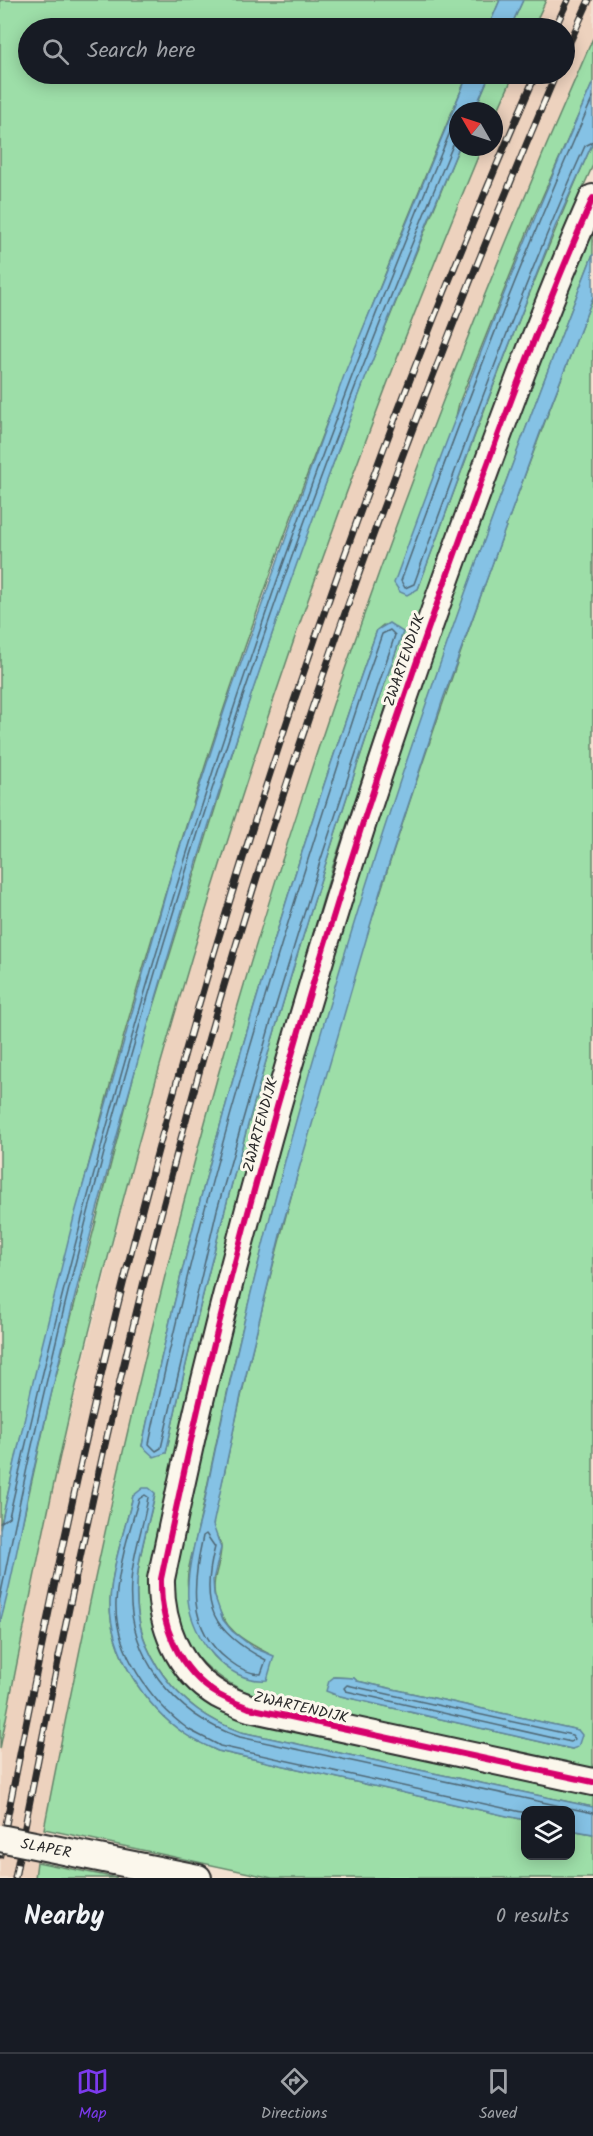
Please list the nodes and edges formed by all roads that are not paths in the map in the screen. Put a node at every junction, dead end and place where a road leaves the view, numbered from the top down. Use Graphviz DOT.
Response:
graph roads {
  1 [pos="593,198"];
  2 [pos="593,1782"];
  3 [pos="0,1838"];
  4 [pos="198,1878"];
  1 -- 2 [label="street, ZWARTENDIJK"];
  3 -- 4 [label="street, SLAPER, bridge"];
}
